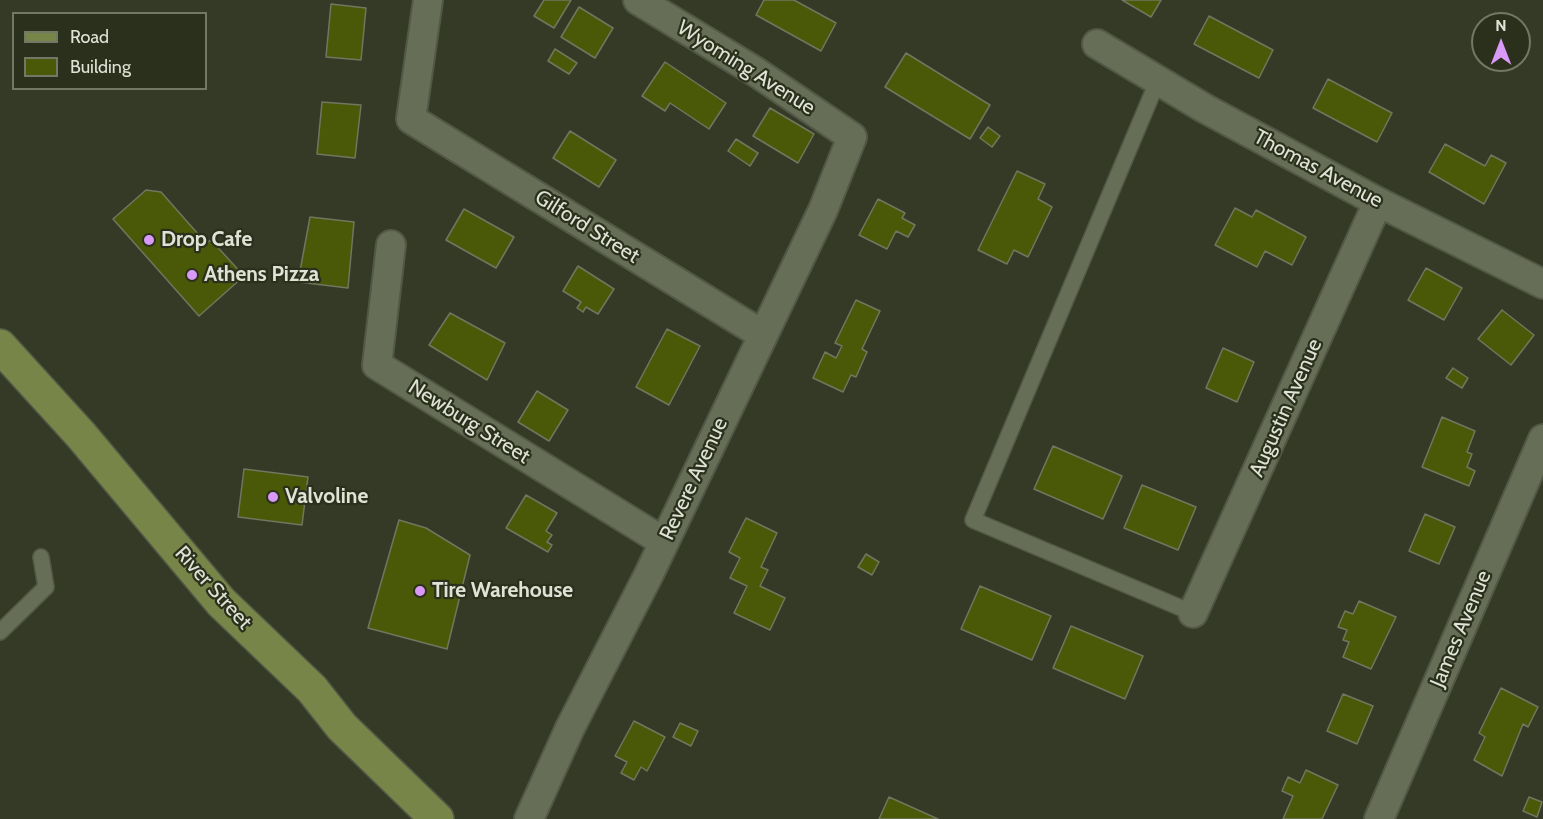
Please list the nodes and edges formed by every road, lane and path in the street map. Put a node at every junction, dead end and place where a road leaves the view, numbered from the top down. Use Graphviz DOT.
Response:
graph roads {
  1 [pos="428,0"];
  2 [pos="638,0"];
  3 [pos="1097,44"];
  4 [pos="1158,80"];
  5 [pos="852,137"];
  6 [pos="1378,202"];
  7 [pos="391,245"];
  8 [pos="1543,284"];
  9 [pos="762,335"];
  10 [pos="0,346"];
  11 [pos="1543,439"];
  12 [pos="664,542"];
  13 [pos="41,557"];
  14 [pos="1193,613"];
  15 [pos="0,632"];
  16 [pos="437,819"];
  17 [pos="529,819"];
  18 [pos="1379,819"];
  1 -- 9 [label="street, Gilford Street"];
  2 -- 5 [label="street, Wyoming Avenue"];
  3 -- 4 [label="street, Thomas Avenue"];
  4 -- 6 [label="street, Thomas Avenue"];
  4 -- 14 [label="lane"];
  5 -- 9 [label="street, Revere Avenue"];
  6 -- 8 [label="street, Thomas Avenue"];
  6 -- 14 [label="street, Augustin Avenue"];
  7 -- 12 [label="street, Newburg Street"];
  9 -- 12 [label="street, Revere Avenue"];
  10 -- 16 [label="main road, River Street"];
  11 -- 18 [label="street, James Avenue"];
  12 -- 17 [label="street, Revere Avenue"];
  13 -- 15 [label="lane"];
}
